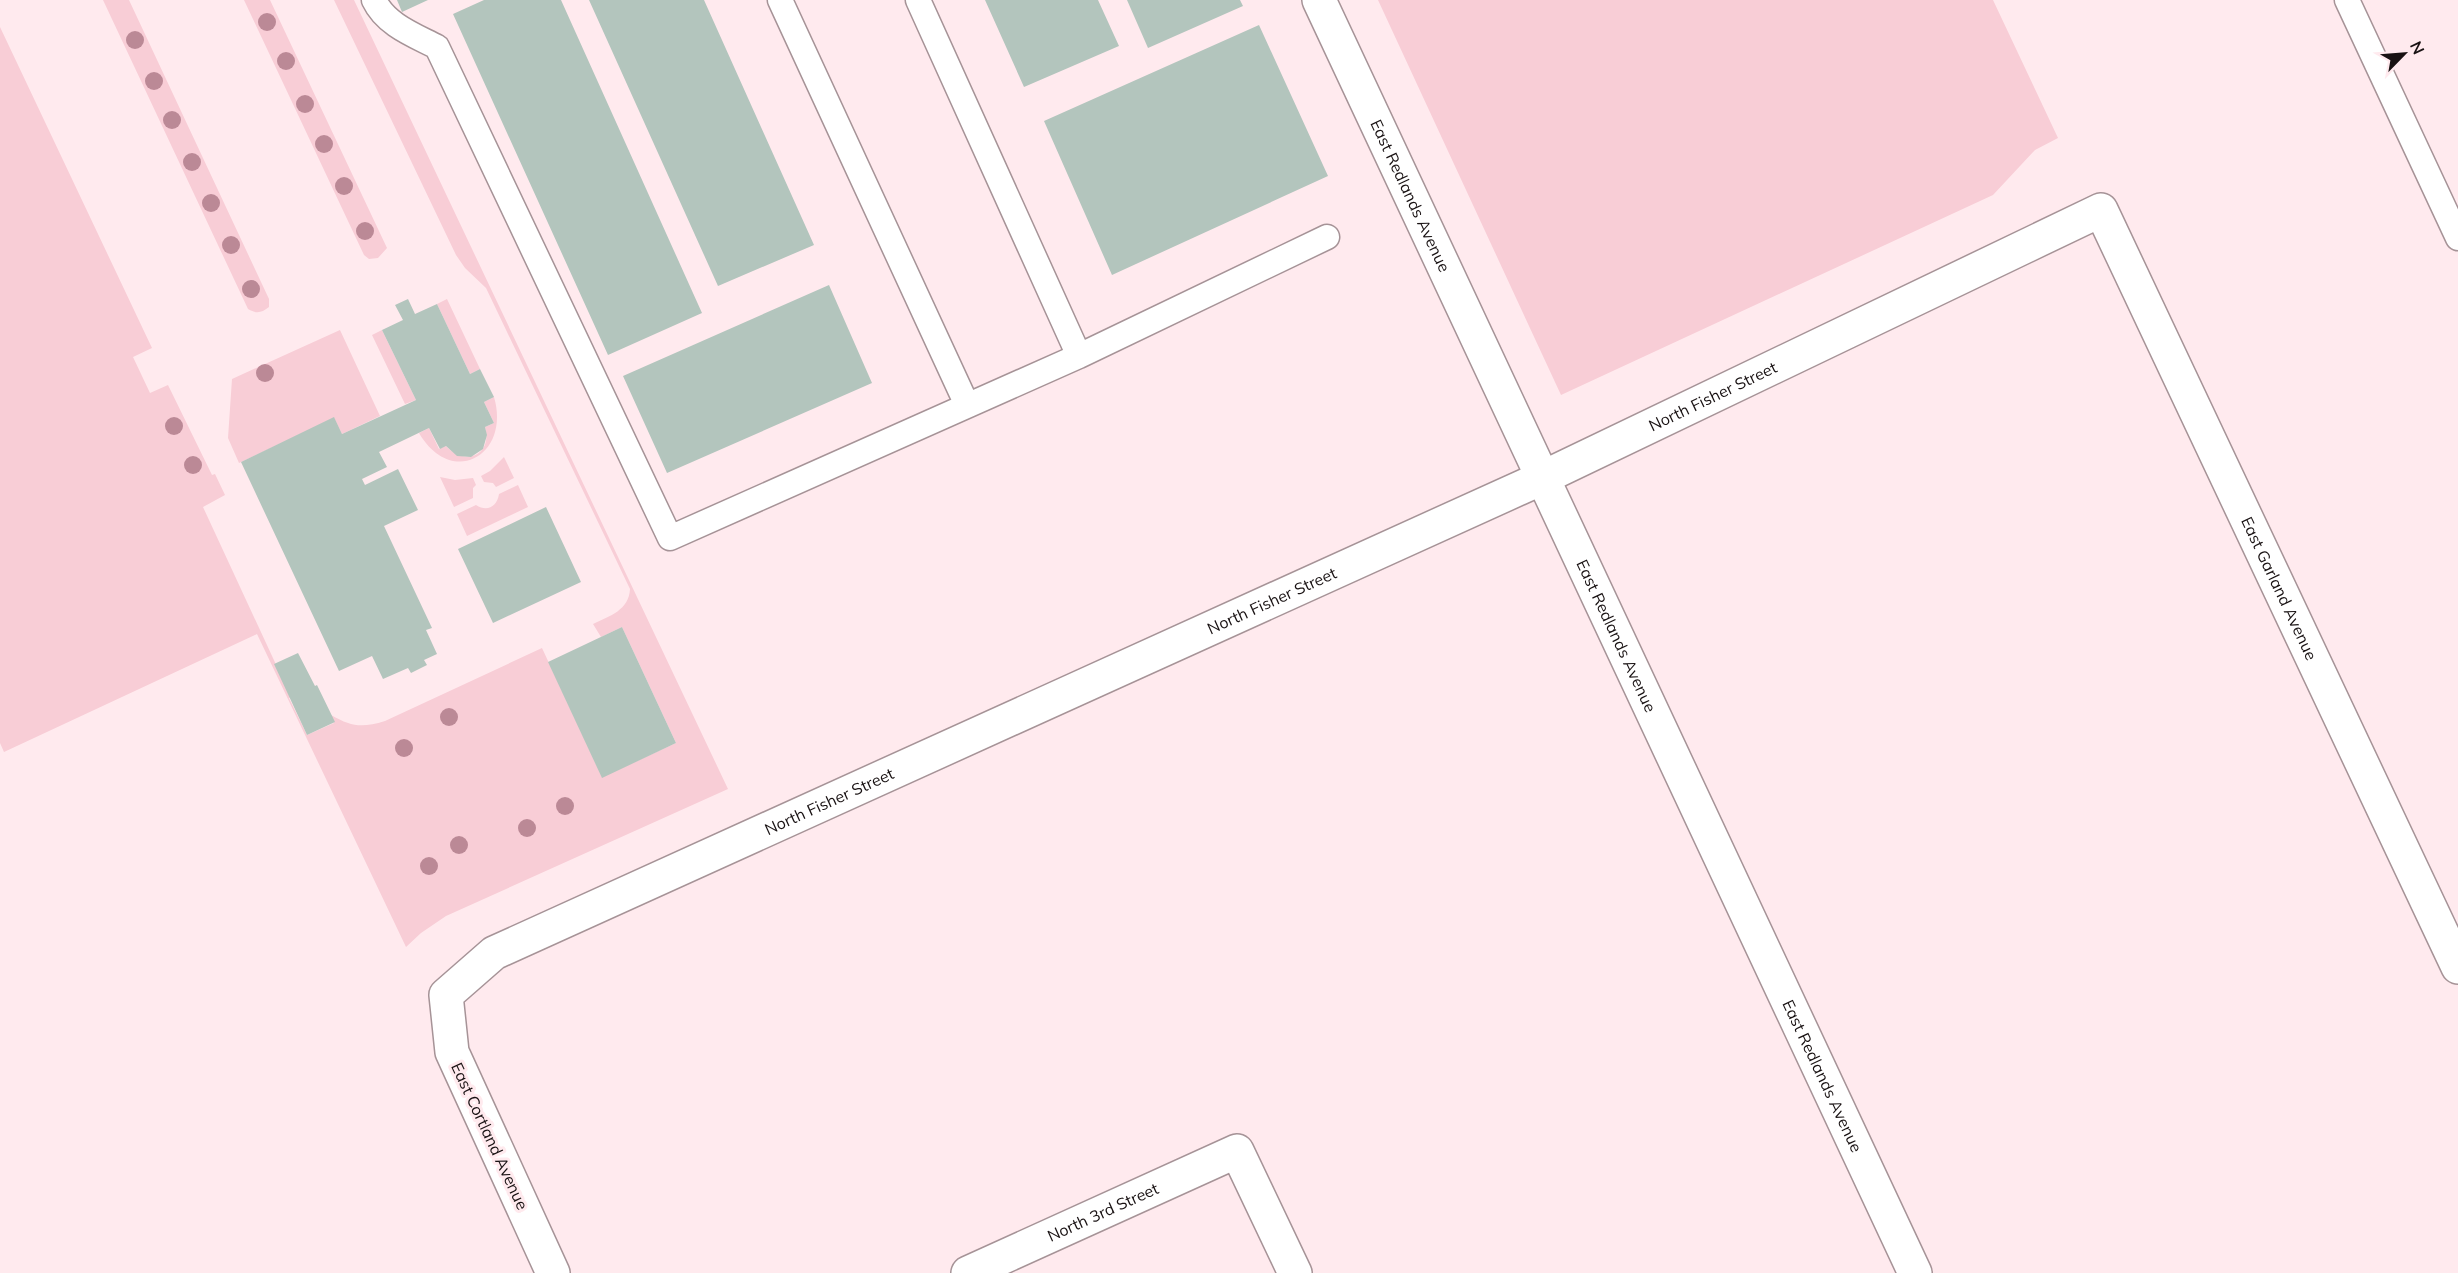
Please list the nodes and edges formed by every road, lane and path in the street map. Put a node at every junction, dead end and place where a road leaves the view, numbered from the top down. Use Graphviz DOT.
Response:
graph roads {
  1 [pos="374,0"];
  2 [pos="780,0"];
  3 [pos="918,0"];
  4 [pos="1318,0"];
  5 [pos="2347,0"];
  6 [pos="2101,210"];
  7 [pos="1327,237"];
  8 [pos="2458,238"];
  9 [pos="1079,356"];
  10 [pos="967,405"];
  11 [pos="1542,478"];
  12 [pos="2458,967"];
  13 [pos="446,995"];
  14 [pos="553,1273"];
  15 [pos="968,1273"];
  16 [pos="1295,1273"];
  17 [pos="1915,1273"];
  1 -- 10 [label="lane"];
  2 -- 10 [label="lane"];
  3 -- 9 [label="lane"];
  4 -- 11 [label="street, East Redlands Avenue"];
  5 -- 8 [label="lane"];
  6 -- 11 [label="street, North Fisher Street"];
  6 -- 12 [label="street, East Garland Avenue"];
  7 -- 9 [label="lane"];
  9 -- 10 [label="lane"];
  11 -- 13 [label="street, North Fisher Street"];
  11 -- 17 [label="street, East Redlands Avenue"];
  13 -- 14 [label="street, East Cortland Avenue"];
  15 -- 16 [label="street, North 3rd Street"];
}
